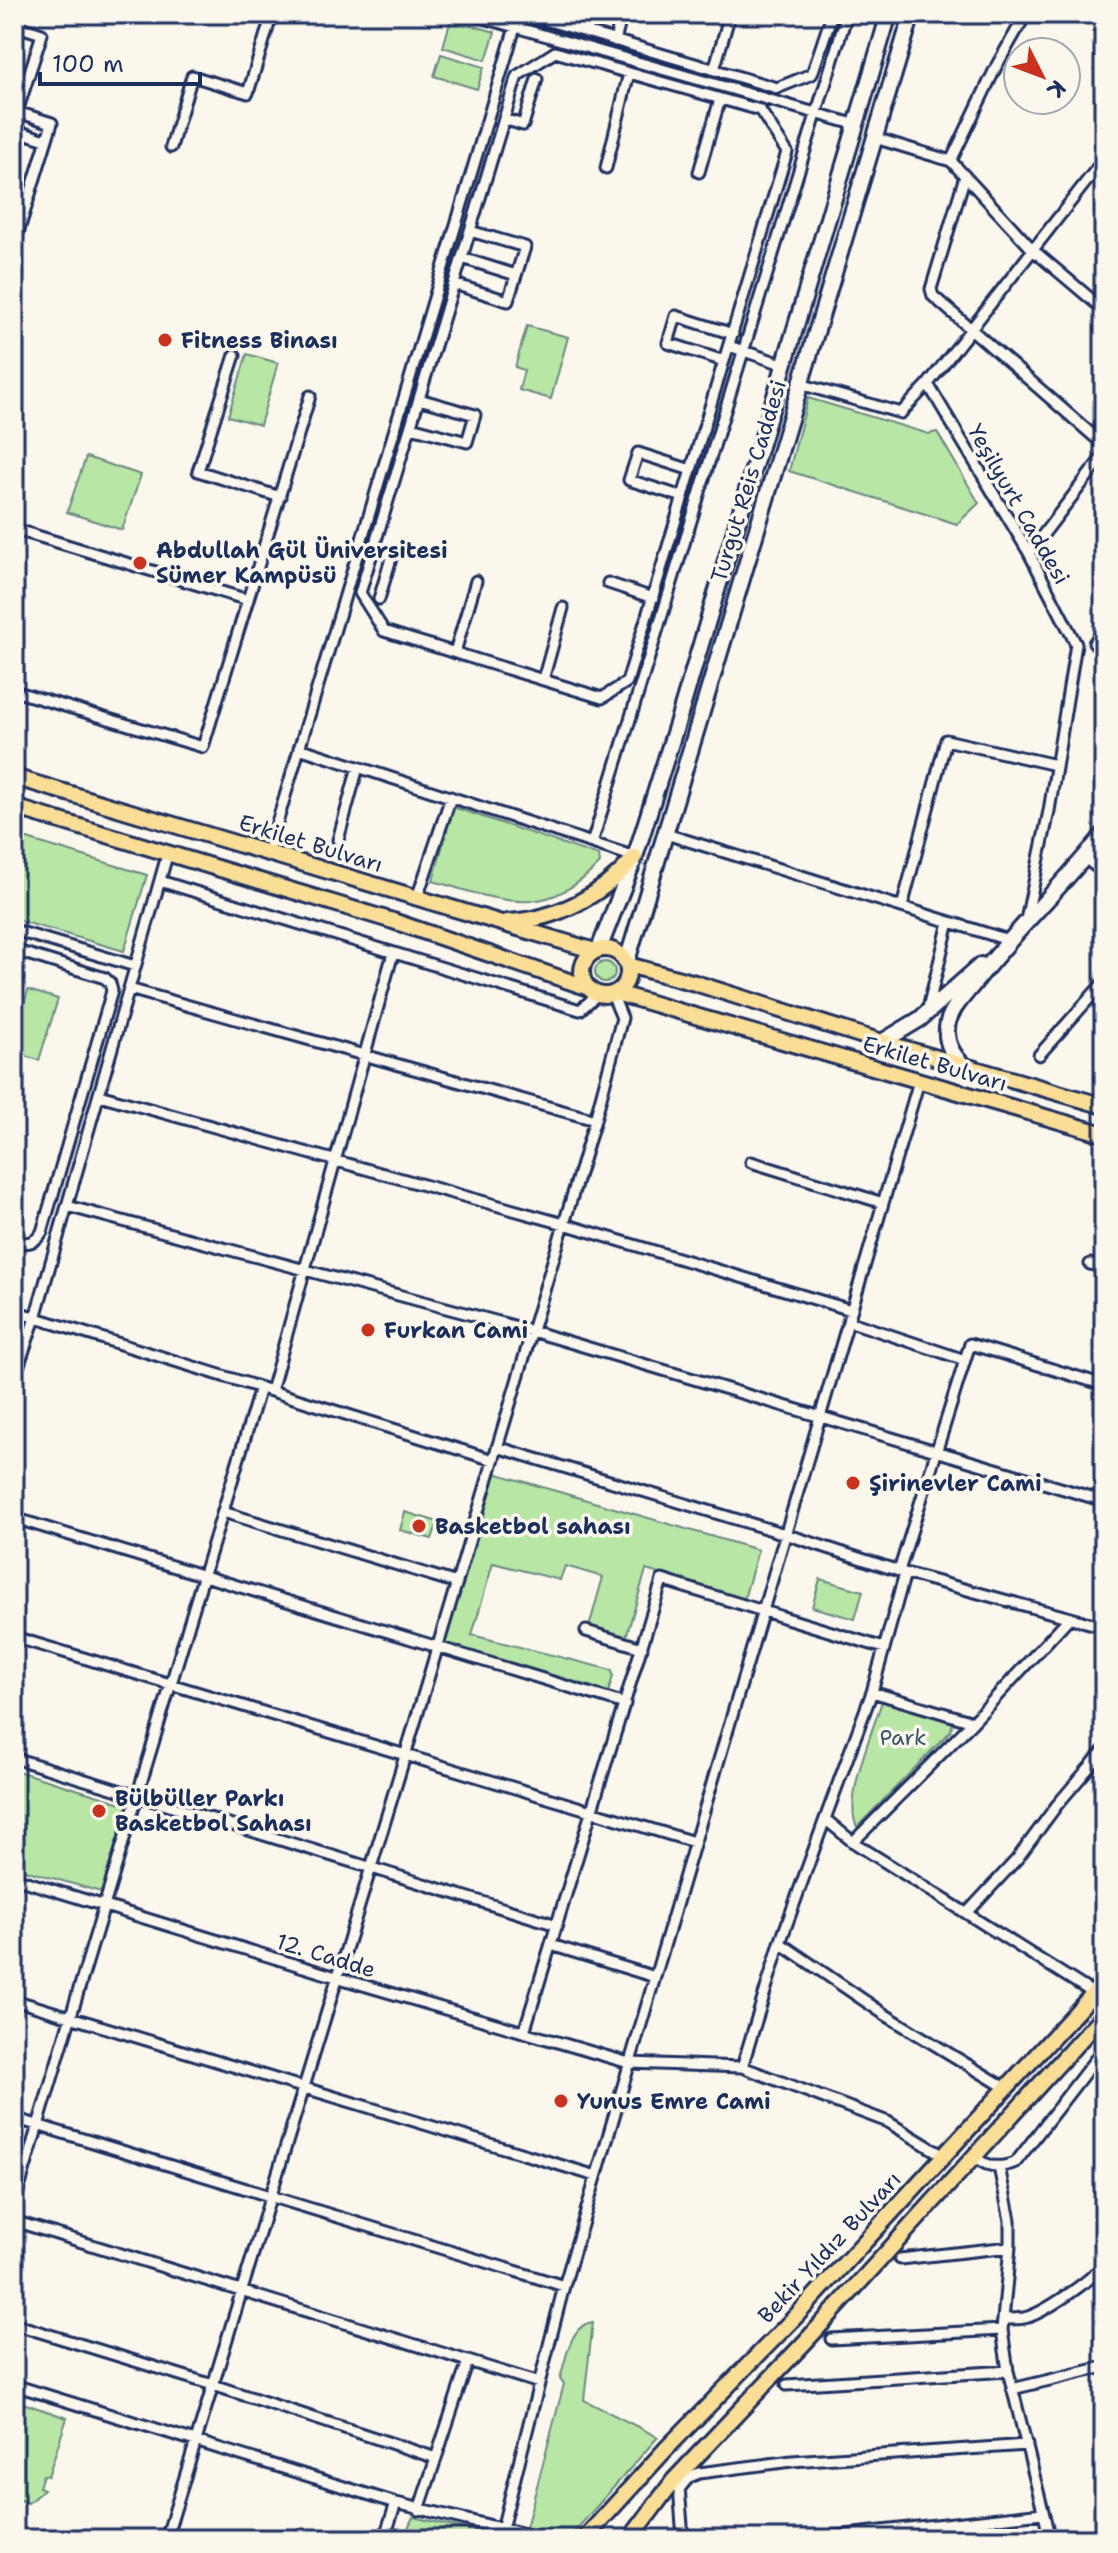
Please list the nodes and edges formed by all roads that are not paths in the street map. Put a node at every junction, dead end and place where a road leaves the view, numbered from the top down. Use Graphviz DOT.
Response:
graph roads {
  1 [pos="272,14"];
  2 [pos="470,14"];
  3 [pos="522,14"];
  4 [pos="592,14"];
  5 [pos="622,14"];
  6 [pos="730,14"];
  7 [pos="832,14"];
  8 [pos="847,14"];
  9 [pos="889,14"];
  10 [pos="912,14"];
  11 [pos="1026,14"];
  12 [pos="14,25"];
  13 [pos="514,27"];
  14 [pos="587,33"];
  15 [pos="615,41"];
  16 [pos="714,70"];
  17 [pos="629,73"];
  18 [pos="537,79"];
  19 [pos="720,99"];
  20 [pos="815,113"];
  21 [pos="504,119"];
  22 [pos="857,125"];
  23 [pos="14,130"];
  24 [pos="875,138"];
  25 [pos="46,140"];
  26 [pos="171,147"];
  27 [pos="1104,159"];
  28 [pos="951,161"];
  29 [pos="606,168"];
  30 [pos="699,172"];
  31 [pos="965,176"];
  32 [pos="18,222"];
  33 [pos="470,231"];
  34 [pos="14,246"];
  35 [pos="1033,250"];
  36 [pos="462,258"];
  37 [pos="516,275"];
  38 [pos="454,284"];
  39 [pos="1104,310"];
  40 [pos="970,330"];
  41 [pos="733,334"];
  42 [pos="729,346"];
  43 [pos="742,350"];
  44 [pos="235,355"];
  45 [pos="724,361"];
  46 [pos="785,365"];
  47 [pos="800,384"];
  48 [pos="928,384"];
  49 [pos="310,396"];
  50 [pos="419,399"];
  51 [pos="411,427"];
  52 [pos="1104,445"];
  53 [pos="1104,455"];
  54 [pos="691,470"];
  55 [pos="280,497"];
  56 [pos="683,497"];
  57 [pos="14,529"];
  58 [pos="373,549"];
  59 [pos="1029,553"];
  60 [pos="476,581"];
  61 [pos="608,583"];
  62 [pos="653,598"];
  63 [pos="379,599"];
  64 [pos="248,600"];
  65 [pos="563,608"];
  66 [pos="1104,629"];
  67 [pos="1076,644"];
  68 [pos="1099,646"];
  69 [pos="455,652"];
  70 [pos="543,680"];
  71 [pos="14,691"];
  72 [pos="299,748"];
  73 [pos="1056,765"];
  74 [pos="358,767"];
  75 [pos="14,777"];
  76 [pos="451,797"];
  77 [pos="14,807"];
  78 [pos="666,834"];
  79 [pos="1104,834"];
  80 [pos="338,840"];
  81 [pos="592,843"];
  82 [pos="168,852"];
  83 [pos="268,853"];
  84 [pos="635,857"];
  85 [pos="1085,858"];
  86 [pos="1104,873"];
  87 [pos="160,881"];
  88 [pos="417,898"];
  89 [pos="902,907"];
  90 [pos="497,922"];
  91 [pos="949,922"];
  92 [pos="1025,924"];
  93 [pos="14,930"];
  94 [pos="1008,940"];
  95 [pos="14,950"];
  96 [pos="597,950"];
  97 [pos="393,953"];
  98 [pos="627,963"];
  99 [pos="135,966"];
  100 [pos="1104,982"];
  101 [pos="129,989"];
  102 [pos="604,992"];
  103 [pos="927,1013"];
  104 [pos="882,1042"];
  105 [pos="1039,1055"];
  106 [pos="365,1056"];
  107 [pos="964,1066"];
  108 [pos="919,1081"];
  109 [pos="99,1095"];
  110 [pos="1104,1106"];
  111 [pos="595,1120"];
  112 [pos="1104,1134"];
  113 [pos="335,1161"];
  114 [pos="751,1162"];
  115 [pos="883,1203"];
  116 [pos="67,1206"];
  117 [pos="564,1224"];
  118 [pos="14,1241"];
  119 [pos="1090,1264"];
  120 [pos="1104,1268"];
  121 [pos="305,1270"];
  122 [pos="14,1311"];
  123 [pos="850,1316"];
  124 [pos="35,1318"];
  125 [pos="532,1331"];
  126 [pos="965,1360"];
  127 [pos="14,1379"];
  128 [pos="1104,1385"];
  129 [pos="260,1388"];
  130 [pos="271,1391"];
  131 [pos="820,1416"];
  132 [pos="497,1447"];
  133 [pos="936,1451"];
  134 [pos="493,1460"];
  135 [pos="1104,1501"];
  136 [pos="223,1512"];
  137 [pos="14,1518"];
  138 [pos="785,1534"];
  139 [pos="902,1572"];
  140 [pos="204,1576"];
  141 [pos="457,1583"];
  142 [pos="763,1611"];
  143 [pos="1069,1618"];
  144 [pos="1104,1627"];
  145 [pos="586,1631"];
  146 [pos="14,1637"];
  147 [pos="438,1646"];
  148 [pos="642,1648"];
  149 [pos="884,1648"];
  150 [pos="171,1685"];
  151 [pos="872,1692"];
  152 [pos="625,1704"];
  153 [pos="973,1722"];
  154 [pos="1104,1750"];
  155 [pos="405,1756"];
  156 [pos="14,1758"];
  157 [pos="137,1796"];
  158 [pos="592,1812"];
  159 [pos="825,1819"];
  160 [pos="694,1842"];
  161 [pos="853,1842"];
  162 [pos="371,1867"];
  163 [pos="14,1878"];
  164 [pos="104,1906"];
  165 [pos="967,1913"];
  166 [pos="557,1925"];
  167 [pos="780,1943"];
  168 [pos="551,1945"];
  169 [pos="336,1977"];
  170 [pos="655,1977"];
  171 [pos="1099,1987"];
  172 [pos="14,2000"];
  173 [pos="70,2017"];
  174 [pos="1101,2023"];
  175 [pos="524,2032"];
  176 [pos="1104,2048"];
  177 [pos="629,2063"];
  178 [pos="742,2067"];
  179 [pos="303,2087"];
  180 [pos="1006,2088"];
  181 [pos="14,2118"];
  182 [pos="38,2125"];
  183 [pos="944,2156"];
  184 [pos="974,2156"];
  185 [pos="999,2167"];
  186 [pos="596,2176"];
  187 [pos="270,2196"];
  188 [pos="14,2205"];
  189 [pos="14,2221"];
  190 [pos="1010,2247"];
  191 [pos="900,2259"];
  192 [pos="1102,2271"];
  193 [pos="564,2286"];
  194 [pos="241,2291"];
  195 [pos="1004,2319"];
  196 [pos="14,2324"];
  197 [pos="1002,2330"];
  198 [pos="831,2339"];
  199 [pos="468,2361"];
  200 [pos="1104,2367"];
  201 [pos="1008,2371"];
  202 [pos="539,2383"];
  203 [pos="14,2385"];
  204 [pos="213,2385"];
  205 [pos="787,2385"];
  206 [pos="1012,2389"];
  207 [pos="195,2442"];
  208 [pos="1027,2445"];
  209 [pos="436,2458"];
  210 [pos="677,2484"];
  211 [pos="396,2503"];
  212 [pos="419,2510"];
  213 [pos="1042,2513"];
  214 [pos="502,2529"];
  215 [pos="166,2539"];
  216 [pos="384,2539"];
  217 [pos="546,2539"];
  218 [pos="584,2539"];
  219 [pos="630,2539"];
  220 [pos="683,2539"];
  221 [pos="810,2539"];
  222 [pos="1050,2539"];
  1 -- 26 [label="street"];
  2 -- 13 [label="street"];
  3 -- 13 [label="street"];
  3 -- 14 [label="street"];
  4 -- 14 [label="street"];
  5 -- 15 [label="street"];
  6 -- 16 [label="street"];
  7 -- 16 [label="street"];
  8 -- 20 [label="street"];
  9 -- 22 [label="street, Turgut Reis Caddesi"];
  10 -- 24 [label="street, Turgut Reis Caddesi"];
  11 -- 28 [label="street"];
  12 -- 25 [label="street"];
  13 -- 20 [label="street"];
  13 -- 72 [label="street"];
  14 -- 15 [label="street"];
  15 -- 16 [label="street"];
  17 -- 19 [label="street"];
  17 -- 21 [label="street"];
  17 -- 29 [label="street"];
  18 -- 21 [label="street"];
  19 -- 30 [label="street"];
  19 -- 41 [label="street"];
  20 -- 22 [label="street"];
  20 -- 43 [label="street"];
  21 -- 33 [label="street"];
  22 -- 46 [label="street, Turgut Reis Caddesi"];
  23 -- 25 [label="street"];
  24 -- 28 [label="street"];
  24 -- 47 [label="street, Turgut Reis Caddesi"];
  25 -- 32 [label="street"];
  27 -- 35 [label="street"];
  28 -- 31 [label="street"];
  31 -- 35 [label="street"];
  31 -- 40 [label="street"];
  32 -- 34 [label="street"];
  33 -- 36 [label="street"];
  33 -- 37 [label="street"];
  35 -- 39 [label="street"];
  35 -- 40 [label="street"];
  36 -- 37 [label="street"];
  36 -- 38 [label="street"];
  37 -- 38 [label="street"];
  38 -- 50 [label="street"];
  40 -- 48 [label="street"];
  40 -- 52 [label="street"];
  41 -- 42 [label="street"];
  41 -- 45 [label="street"];
  42 -- 43 [label="street"];
  42 -- 45 [label="street"];
  43 -- 46 [label="street"];
  43 -- 81 [label="street"];
  44 -- 55 [label="street"];
  45 -- 54 [label="street"];
  46 -- 84 [label="street, Turgut Reis Caddesi"];
  47 -- 48 [label="street"];
  47 -- 78 [label="street, Turgut Reis Caddesi"];
  48 -- 59 [label="street, Yeşilyurt Caddesi"];
  49 -- 55 [label="street"];
  50 -- 51 [label="street"];
  50 -- 51 [label="street"];
  51 -- 58 [label="street"];
  53 -- 59 [label="street"];
  54 -- 56 [label="street"];
  54 -- 56 [label="street"];
  55 -- 64 [label="street"];
  56 -- 62 [label="street"];
  57 -- 64 [label="street"];
  58 -- 63 [label="street"];
  58 -- 69 [label="street"];
  59 -- 67 [label="street, Yeşilyurt Caddesi"];
  60 -- 69 [label="street"];
  61 -- 62 [label="street"];
  62 -- 70 [label="street"];
  64 -- 71 [label="street"];
  65 -- 70 [label="street"];
  66 -- 68 [label="street"];
  67 -- 68 [label="street"];
  67 -- 73 [label="street"];
  69 -- 70 [label="street"];
  72 -- 74 [label="street"];
  72 -- 83 [label="street"];
  73 -- 89 [label="street"];
  73 -- 92 [label="street"];
  74 -- 76 [label="street"];
  74 -- 80 [label="street"];
  75 -- 83 [label="main road, Erkilet Bulvarı"];
  76 -- 81 [label="street"];
  76 -- 88 [label="street"];
  77 -- 82 [label="main road, Erkilet Bulvarı"];
  78 -- 89 [label="street"];
  78 -- 98 [label="street, Turgut Reis Caddesi"];
  79 -- 85 [label="street"];
  81 -- 84 [label="street"];
  82 -- 87 [label="street"];
  82 -- 102 [label="main road, Erkilet Bulvarı"];
  83 -- 88 [label="main road, Erkilet Bulvarı"];
  84 -- 90 [label="main road"];
  84 -- 96 [label="street, Turgut Reis Caddesi"];
  85 -- 86 [label="street"];
  85 -- 92 [label="street"];
  87 -- 97 [label="street"];
  87 -- 99 [label="street"];
  88 -- 90 [label="main road, Erkilet Bulvarı"];
  89 -- 91 [label="street"];
  90 -- 96 [label="main road, Erkilet Bulvarı"];
  91 -- 94 [label="street"];
  91 -- 103 [label="street"];
  92 -- 94 [label="street"];
  93 -- 99 [label="street"];
  94 -- 103 [label="street"];
  94 -- 107 [label="street"];
  95 -- 118 [label="street"];
  96 -- 98 [label="main road"];
  96 -- 102 [label="main road"];
  97 -- 102 [label="street"];
  97 -- 106 [label="street"];
  98 -- 102 [label="main road"];
  98 -- 104 [label="main road, Erkilet Bulvarı"];
  99 -- 101 [label="street"];
  100 -- 105 [label="street"];
  101 -- 106 [label="street"];
  101 -- 109 [label="street"];
  102 -- 108 [label="main road, Erkilet Bulvarı"];
  102 -- 111 [label="street"];
  103 -- 104 [label="street"];
  104 -- 107 [label="main road, Erkilet Bulvarı"];
  106 -- 111 [label="street"];
  106 -- 113 [label="street"];
  107 -- 110 [label="main road, Erkilet Bulvarı"];
  108 -- 112 [label="main road, Erkilet Bulvarı"];
  108 -- 115 [label="street"];
  109 -- 113 [label="street"];
  109 -- 116 [label="street"];
  111 -- 117 [label="street"];
  113 -- 117 [label="street"];
  113 -- 121 [label="street"];
  114 -- 115 [label="street"];
  115 -- 123 [label="street"];
  116 -- 121 [label="street"];
  116 -- 124 [label="street"];
  117 -- 123 [label="street"];
  117 -- 125 [label="street"];
  119 -- 120 [label="street"];
  121 -- 125 [label="street"];
  121 -- 130 [label="street"];
  122 -- 124 [label="street"];
  123 -- 126 [label="street"];
  123 -- 131 [label="street"];
  124 -- 127 [label="street"];
  124 -- 129 [label="street"];
  125 -- 131 [label="street"];
  125 -- 132 [label="street"];
  126 -- 128 [label="street"];
  126 -- 133 [label="street"];
  129 -- 130 [label="street"];
  129 -- 136 [label="street"];
  130 -- 134 [label="street"];
  131 -- 133 [label="street"];
  131 -- 138 [label="street"];
  132 -- 134 [label="street"];
  132 -- 138 [label="street"];
  133 -- 135 [label="street"];
  133 -- 139 [label="street"];
  134 -- 141 [label="street"];
  136 -- 140 [label="street"];
  136 -- 141 [label="street"];
  137 -- 140 [label="street"];
  138 -- 139 [label="street"];
  138 -- 142 [label="street"];
  139 -- 143 [label="street"];
  139 -- 149 [label="street"];
  140 -- 147 [label="street"];
  140 -- 150 [label="street"];
  141 -- 147 [label="street"];
  142 -- 148 [label="street"];
  142 -- 149 [label="street"];
  142 -- 160 [label="street"];
  143 -- 144 [label="street"];
  143 -- 153 [label="street"];
  145 -- 148 [label="street"];
  146 -- 150 [label="street"];
  147 -- 152 [label="street"];
  147 -- 155 [label="street"];
  148 -- 152 [label="street"];
  149 -- 151 [label="street"];
  150 -- 155 [label="street"];
  150 -- 157 [label="street"];
  151 -- 153 [label="street"];
  151 -- 159 [label="street"];
  152 -- 158 [label="street"];
  153 -- 161 [label="street"];
  154 -- 165 [label="street"];
  155 -- 158 [label="street"];
  155 -- 162 [label="street"];
  156 -- 157 [label="street"];
  157 -- 162 [label="street"];
  157 -- 164 [label="street"];
  158 -- 160 [label="street"];
  158 -- 166 [label="street"];
  159 -- 161 [label="street"];
  159 -- 167 [label="street"];
  160 -- 170 [label="street"];
  161 -- 165 [label="street"];
  162 -- 166 [label="street"];
  162 -- 169 [label="street"];
  163 -- 164 [label="street, 12. Cadde"];
  164 -- 169 [label="street, 12. Cadde"];
  164 -- 173 [label="street"];
  165 -- 171 [label="street"];
  166 -- 168 [label="street"];
  167 -- 178 [label="street"];
  167 -- 180 [label="street"];
  168 -- 170 [label="street"];
  168 -- 175 [label="street"];
  169 -- 175 [label="street, 12. Cadde"];
  169 -- 179 [label="street"];
  170 -- 177 [label="street"];
  171 -- 180 [label="main road, Bekir Yıldız Bulvarı"];
  172 -- 173 [label="street"];
  173 -- 179 [label="street"];
  173 -- 182 [label="street"];
  174 -- 184 [label="main road, Bekir Yıldız Bulvarı"];
  175 -- 177 [label="street, 12. Cadde"];
  176 -- 185 [label="street"];
  177 -- 178 [label="street, 12. Cadde"];
  177 -- 186 [label="street"];
  178 -- 183 [label="street, 12. Cadde"];
  179 -- 186 [label="street"];
  179 -- 187 [label="street"];
  180 -- 183 [label="main road, Bekir Yıldız Bulvarı"];
  181 -- 182 [label="street"];
  182 -- 187 [label="street"];
  182 -- 188 [label="street"];
  183 -- 218 [label="main road, Bekir Yıldız Bulvarı"];
  184 -- 185 [label="street"];
  184 -- 210 [label="main road, Bekir Yıldız Bulvarı"];
  185 -- 190 [label="street"];
  186 -- 193 [label="street"];
  187 -- 193 [label="street"];
  187 -- 194 [label="street"];
  189 -- 194 [label="street"];
  190 -- 191 [label="street"];
  190 -- 195 [label="street"];
  192 -- 195 [label="street"];
  193 -- 202 [label="street"];
  194 -- 199 [label="street"];
  194 -- 204 [label="street"];
  195 -- 197 [label="street"];
  196 -- 204 [label="street"];
  197 -- 198 [label="street"];
  197 -- 201 [label="street"];
  199 -- 202 [label="street"];
  199 -- 209 [label="street"];
  200 -- 206 [label="street"];
  201 -- 205 [label="street"];
  201 -- 206 [label="street"];
  202 -- 214 [label="street"];
  203 -- 207 [label="street"];
  204 -- 207 [label="street"];
  204 -- 209 [label="street"];
  206 -- 208 [label="street"];
  207 -- 211 [label="street"];
  207 -- 215 [label="street"];
  208 -- 210 [label="street"];
  208 -- 213 [label="street"];
  209 -- 212 [label="street"];
  210 -- 219 [label="main road, Bekir Yıldız Bulvarı"];
  210 -- 220 [label="street"];
  211 -- 212 [label="street"];
  211 -- 216 [label="street"];
  212 -- 214 [label="street"];
  213 -- 221 [label="street"];
  213 -- 222 [label="street"];
  214 -- 217 [label="street"];
}
